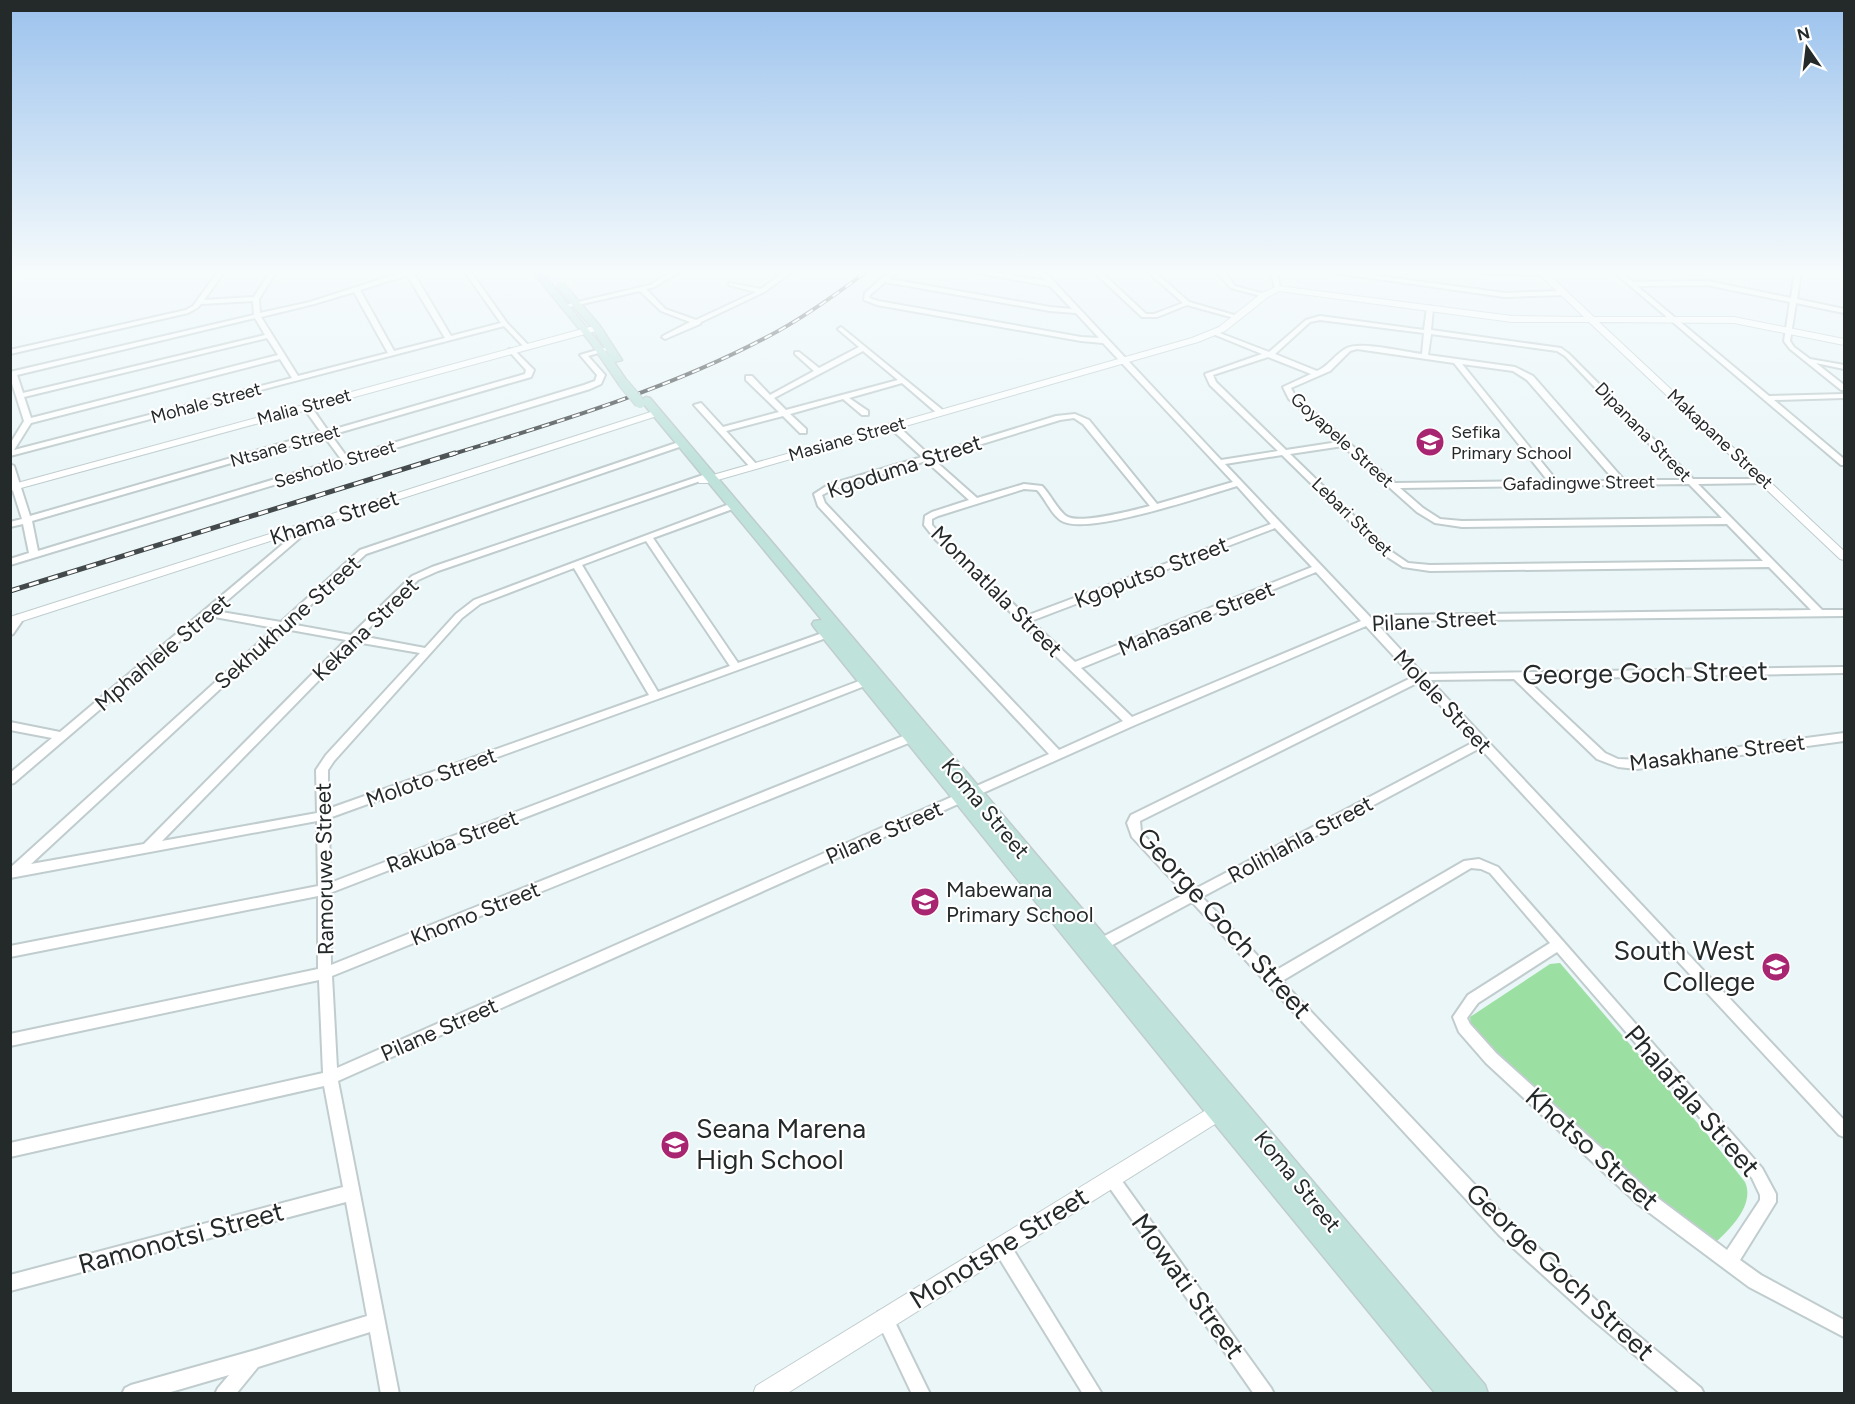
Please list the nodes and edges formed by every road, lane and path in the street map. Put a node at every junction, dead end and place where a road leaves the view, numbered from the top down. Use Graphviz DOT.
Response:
graph roads {
  1 [pos="73,338"];
  2 [pos="166,338"];
  3 [pos="263,338"];
  4 [pos="270,338"];
  5 [pos="383,338"];
  6 [pos="455,338"];
  7 [pos="518,338"];
  8 [pos="557,338"];
  9 [pos="593,338"];
  10 [pos="601,338"];
  11 [pos="850,338"];
  12 [pos="1075,338"];
  13 [pos="1102,338"];
  14 [pos="1200,338"];
  15 [pos="1226,338"];
  16 [pos="1289,338"];
  17 [pos="1427,338"];
  18 [pos="1468,338"];
  19 [pos="1612,338"];
  20 [pos="1695,338"];
  21 [pos="1789,338"];
  22 [pos="1822,338"];
  23 [pos="449,339"];
  24 [pos="1105,341"];
  25 [pos="1845,342"];
  26 [pos="526,346"];
  27 [pos="863,348"];
  28 [pos="605,349"];
  29 [pos="511,350"];
  30 [pos="10,352"];
  31 [pos="797,353"];
  32 [pos="392,354"];
  33 [pos="1268,355"];
  34 [pos="283,356"];
  35 [pos="1425,356"];
  36 [pos="1124,360"];
  37 [pos="1809,360"];
  38 [pos="1456,361"];
  39 [pos="1845,368"];
  40 [pos="818,371"];
  41 [pos="12,374"];
  42 [pos="1318,374"];
  43 [pos="749,378"];
  44 [pos="296,379"];
  45 [pos="902,381"];
  46 [pos="1845,388"];
  47 [pos="21,396"];
  48 [pos="1845,396"];
  49 [pos="844,397"];
  50 [pos="770,398"];
  51 [pos="1768,398"];
  52 [pos="698,405"];
  53 [pos="307,407"];
  54 [pos="648,408"];
  55 [pos="941,412"];
  56 [pos="784,413"];
  57 [pos="865,413"];
  58 [pos="28,421"];
  59 [pos="893,426"];
  60 [pos="722,430"];
  61 [pos="803,431"];
  62 [pos="326,434"];
  63 [pos="1345,443"];
  64 [pos="678,444"];
  65 [pos="10,453"];
  66 [pos="1285,453"];
  67 [pos="927,458"];
  68 [pos="346,461"];
  69 [pos="1221,462"];
  70 [pos="1844,462"];
  71 [pos="10,466"];
  72 [pos="754,466"];
  73 [pos="706,478"];
  74 [pos="1764,481"];
  75 [pos="1692,482"];
  76 [pos="1239,483"];
  77 [pos="1554,483"];
  78 [pos="1622,483"];
  79 [pos="1394,486"];
  80 [pos="13,487"];
  81 [pos="975,501"];
  82 [pos="730,507"];
  83 [pos="1156,508"];
  84 [pos="27,520"];
  85 [pos="1730,521"];
  86 [pos="312,524"];
  87 [pos="1278,524"];
  88 [pos="10,525"];
  89 [pos="648,538"];
  90 [pos="34,555"];
  91 [pos="1845,557"];
  92 [pos="10,562"];
  93 [pos="1772,564"];
  94 [pos="577,565"];
  95 [pos="1318,568"];
  96 [pos="209,613"];
  97 [pos="1819,613"];
  98 [pos="1845,613"];
  99 [pos="15,619"];
  100 [pos="1024,620"];
  101 [pos="1369,621"];
  102 [pos="282,626"];
  103 [pos="10,632"];
  104 [pos="832,632"];
  105 [pos="351,640"];
  106 [pos="426,651"];
  107 [pos="736,667"];
  108 [pos="1073,667"];
  109 [pos="1845,670"];
  110 [pos="1515,675"];
  111 [pos="1421,677"];
  112 [pos="872,680"];
  113 [pos="655,696"];
  114 [pos="1131,722"];
  115 [pos="10,726"];
  116 [pos="918,735"];
  117 [pos="62,736"];
  118 [pos="1845,737"];
  119 [pos="1481,743"];
  120 [pos="1058,755"];
  121 [pos="10,780"];
  122 [pos="968,796"];
  123 [pos="322,816"];
  124 [pos="146,849"];
  125 [pos="13,873"];
  126 [pos="325,890"];
  127 [pos="1194,895"];
  128 [pos="1558,945"];
  129 [pos="1094,949"];
  130 [pos="10,952"];
  131 [pos="325,973"];
  132 [pos="1273,979"];
  133 [pos="10,1040"];
  134 [pos="330,1078"];
  135 [pos="1225,1107"];
  136 [pos="1845,1130"];
  137 [pos="10,1150"];
  138 [pos="1112,1179"];
  139 [pos="351,1193"];
  140 [pos="1002,1247"];
  141 [pos="1730,1261"];
  142 [pos="10,1283"];
  143 [pos="884,1318"];
  144 [pos="375,1322"];
  145 [pos="1845,1329"];
  146 [pos="252,1360"];
  147 [pos="131,1394"];
  148 [pos="224,1394"];
  149 [pos="390,1394"];
  150 [pos="764,1394"];
  151 [pos="921,1394"];
  152 [pos="1093,1394"];
  153 [pos="1265,1394"];
  154 [pos="1453,1394"];
  155 [pos="1476,1394"];
  156 [pos="1695,1394"];
  1 -- 30 [label="street"];
  2 -- 41 [label="street"];
  3 -- 47 [label="street"];
  4 -- 34 [label="street"];
  5 -- 32 [label="street"];
  6 -- 23 [label="street, Mohale Street"];
  7 -- 26 [label="street"];
  8 -- 26 [label="street, Malia Street"];
  9 -- 28 [label="main road, Koma Street"];
  10 -- 28 [label="main road, Koma Street"];
  11 -- 27 [label="street, Masiane Street"];
  12 -- 24 [label="street"];
  13 -- 24 [label="street, Molele Street"];
  14 -- 36 [label="street, Masiane Street"];
  15 -- 33 [label="street"];
  16 -- 33 [label="street, Lebari Street"];
  17 -- 35 [label="street"];
  18 -- 75 [label="street, Dipanana Street"];
  19 -- 74 [label="street, Makapane Street"];
  20 -- 51 [label="street"];
  21 -- 37 [label="street"];
  22 -- 25 [label="street"];
  23 -- 32 [label="street, Mohale Street"];
  24 -- 36 [label="street, Molele Street"];
  26 -- 29 [label="street, Malia Street"];
  27 -- 40 [label="street"];
  27 -- 45 [label="street, Masiane Street"];
  28 -- 54 [label="main road, Koma Street, bridge"];
  28 -- 68 [label="street, Seshotlo Street"];
  29 -- 53 [label="street, Malia Street"];
  29 -- 62 [label="street, Ntsane Street"];
  31 -- 40 [label="street"];
  32 -- 44 [label="street, Mohale Street"];
  33 -- 42 [label="street"];
  33 -- 66 [label="street, Lebari Street"];
  34 -- 44 [label="street"];
  34 -- 58 [label="street"];
  35 -- 38 [label="street, Goyapele Street"];
  35 -- 42 [label="street, Goyapele Street"];
  36 -- 55 [label="street, Masiane Street"];
  36 -- 69 [label="street, Molele Street"];
  37 -- 39 [label="street"];
  37 -- 46 [label="street"];
  38 -- 77 [label="street"];
  38 -- 78 [label="street, Goyapele Street"];
  40 -- 50 [label="street"];
  41 -- 47 [label="street"];
  42 -- 63 [label="street, Goyapele Street"];
  43 -- 50 [label="street, Masiane Street"];
  44 -- 65 [label="street, Mohale Street"];
  45 -- 49 [label="street, Masiane Street"];
  45 -- 55 [label="street, Masiane Street"];
  47 -- 58 [label="street"];
  48 -- 51 [label="street"];
  49 -- 56 [label="street, Masiane Street"];
  49 -- 57 [label="street"];
  50 -- 56 [label="street, Masiane Street"];
  51 -- 70 [label="street"];
  52 -- 60 [label="street"];
  53 -- 62 [label="street"];
  53 -- 80 [label="street, Malia Street"];
  54 -- 64 [label="main road, Koma Street"];
  54 -- 86 [label="street, Khama Street"];
  55 -- 59 [label="street, Masiane Street"];
  56 -- 60 [label="street, Masiane Street"];
  56 -- 61 [label="street, Masiane Street"];
  58 -- 65 [label="street"];
  59 -- 67 [label="street"];
  59 -- 72 [label="street, Masiane Street"];
  60 -- 72 [label="street"];
  62 -- 68 [label="street"];
  62 -- 84 [label="street, Ntsane Street"];
  63 -- 66 [label="street"];
  63 -- 79 [label="street, Goyapele Street"];
  64 -- 73 [label="main road, Koma Street"];
  64 -- 102 [label="street, Sekhukhune Street"];
  66 -- 69 [label="street"];
  66 -- 93 [label="street, Lebari Street"];
  67 -- 81 [label="street"];
  67 -- 83 [label="street, Kgoduma Street"];
  67 -- 120 [label="street, Kgoduma Street"];
  68 -- 90 [label="street, Seshotlo Street"];
  69 -- 76 [label="street, Molele Street"];
  71 -- 80 [label="street"];
  72 -- 73 [label="street, Masiane Street"];
  73 -- 82 [label="main road, Koma Street"];
  73 -- 105 [label="street, Kekana Street"];
  74 -- 75 [label="street, Gafadingwe Street"];
  74 -- 91 [label="street, Makapane Street"];
  75 -- 78 [label="street, Gafadingwe Street"];
  75 -- 85 [label="street, Dipanana Street"];
  76 -- 83 [label="street, Monnatlala Street"];
  76 -- 87 [label="street, Molele Street"];
  77 -- 78 [label="street, Gafadingwe Street"];
  77 -- 79 [label="street, Gafadingwe Street"];
  79 -- 85 [label="street, Goyapele Street"];
  80 -- 84 [label="street"];
  81 -- 83 [label="street, Monnatlala Street"];
  81 -- 100 [label="street, Monnatlala Street"];
  82 -- 89 [label="street, Ramoruwe Street"];
  82 -- 104 [label="main road, Koma Street"];
  84 -- 88 [label="street, Ntsane Street"];
  84 -- 90 [label="street"];
  85 -- 93 [label="street, Dipanana Street"];
  86 -- 96 [label="street, Mphahlele Street"];
  86 -- 99 [label="street, Khama Street"];
  87 -- 95 [label="street, Molele Street"];
  87 -- 100 [label="street, Kgoputso Street"];
  89 -- 94 [label="street, Ramoruwe Street"];
  89 -- 107 [label="street"];
  90 -- 92 [label="street, Seshotlo Street"];
  93 -- 97 [label="street, Dipanana Street"];
  94 -- 106 [label="street, Ramoruwe Street"];
  94 -- 113 [label="street"];
  95 -- 101 [label="street, Molele Street"];
  95 -- 108 [label="street, Mahasane Street"];
  96 -- 102 [label="street"];
  96 -- 117 [label="street, Mphahlele Street"];
  97 -- 98 [label="street, Pilane Street"];
  97 -- 101 [label="street, Pilane Street"];
  99 -- 103 [label="street"];
  100 -- 108 [label="street, Monnatlala Street"];
  101 -- 111 [label="street, Molele Street"];
  101 -- 114 [label="street, Pilane Street"];
  102 -- 105 [label="street"];
  102 -- 125 [label="street, Sekhukhune Street"];
  104 -- 107 [label="street, Moloto Street"];
  104 -- 112 [label="main road, Koma Street"];
  105 -- 106 [label="street"];
  105 -- 124 [label="street, Kekana Street"];
  106 -- 123 [label="street, Ramoruwe Street"];
  107 -- 113 [label="street, Moloto Street"];
  108 -- 114 [label="street, Monnatlala Street"];
  109 -- 110 [label="street, George Goch Street"];
  110 -- 111 [label="street, George Goch Street"];
  110 -- 118 [label="street, Masakhane Street"];
  111 -- 119 [label="street, Molele Street"];
  111 -- 127 [label="street, George Goch Street"];
  112 -- 116 [label="main road, Koma Street"];
  112 -- 126 [label="street, Rakuba Street"];
  113 -- 123 [label="street, Moloto Street"];
  114 -- 120 [label="street, Pilane Street"];
  115 -- 117 [label="street"];
  116 -- 122 [label="main road, Koma Street"];
  116 -- 131 [label="street, Khomo Street"];
  117 -- 121 [label="street, Mphahlele Street"];
  119 -- 127 [label="street, Rolihlahla Street"];
  119 -- 136 [label="street, Molele Street"];
  120 -- 122 [label="street, Pilane Street"];
  122 -- 129 [label="main road, Koma Street"];
  122 -- 134 [label="street, Pilane Street"];
  123 -- 124 [label="street, Moloto Street"];
  123 -- 126 [label="street, Ramoruwe Street"];
  124 -- 125 [label="street, Moloto Street"];
  126 -- 130 [label="street, Rakuba Street"];
  126 -- 131 [label="street, Ramoruwe Street"];
  127 -- 129 [label="street, Rolihlahla Street"];
  127 -- 132 [label="street, George Goch Street"];
  128 -- 132 [label="street, Phalafala Street"];
  128 -- 141 [label="street, Phalafala Street"];
  128 -- 141 [label="street, Khotso Street"];
  129 -- 135 [label="main road, Koma Street"];
  131 -- 133 [label="street, Khomo Street"];
  131 -- 134 [label="street, Ramoruwe Street"];
  132 -- 156 [label="street, George Goch Street"];
  134 -- 137 [label="street, Pilane Street"];
  134 -- 139 [label="street, Ramoruwe Street"];
  135 -- 138 [label="street, Monotshe Street"];
  135 -- 154 [label="main road, Koma Street"];
  135 -- 155 [label="main road, Koma Street"];
  138 -- 140 [label="street, Monotshe Street"];
  138 -- 153 [label="street, Mowati Street"];
  139 -- 142 [label="street, Ramonotsi Street"];
  139 -- 144 [label="street, Ramoruwe Street"];
  140 -- 143 [label="street, Monotshe Street"];
  140 -- 152 [label="street"];
  141 -- 145 [label="street, Khotso Street"];
  143 -- 150 [label="street, Monotshe Street"];
  143 -- 151 [label="street"];
  144 -- 146 [label="street"];
  144 -- 149 [label="street, Ramoruwe Street"];
  146 -- 147 [label="street"];
  146 -- 148 [label="street"];
}
